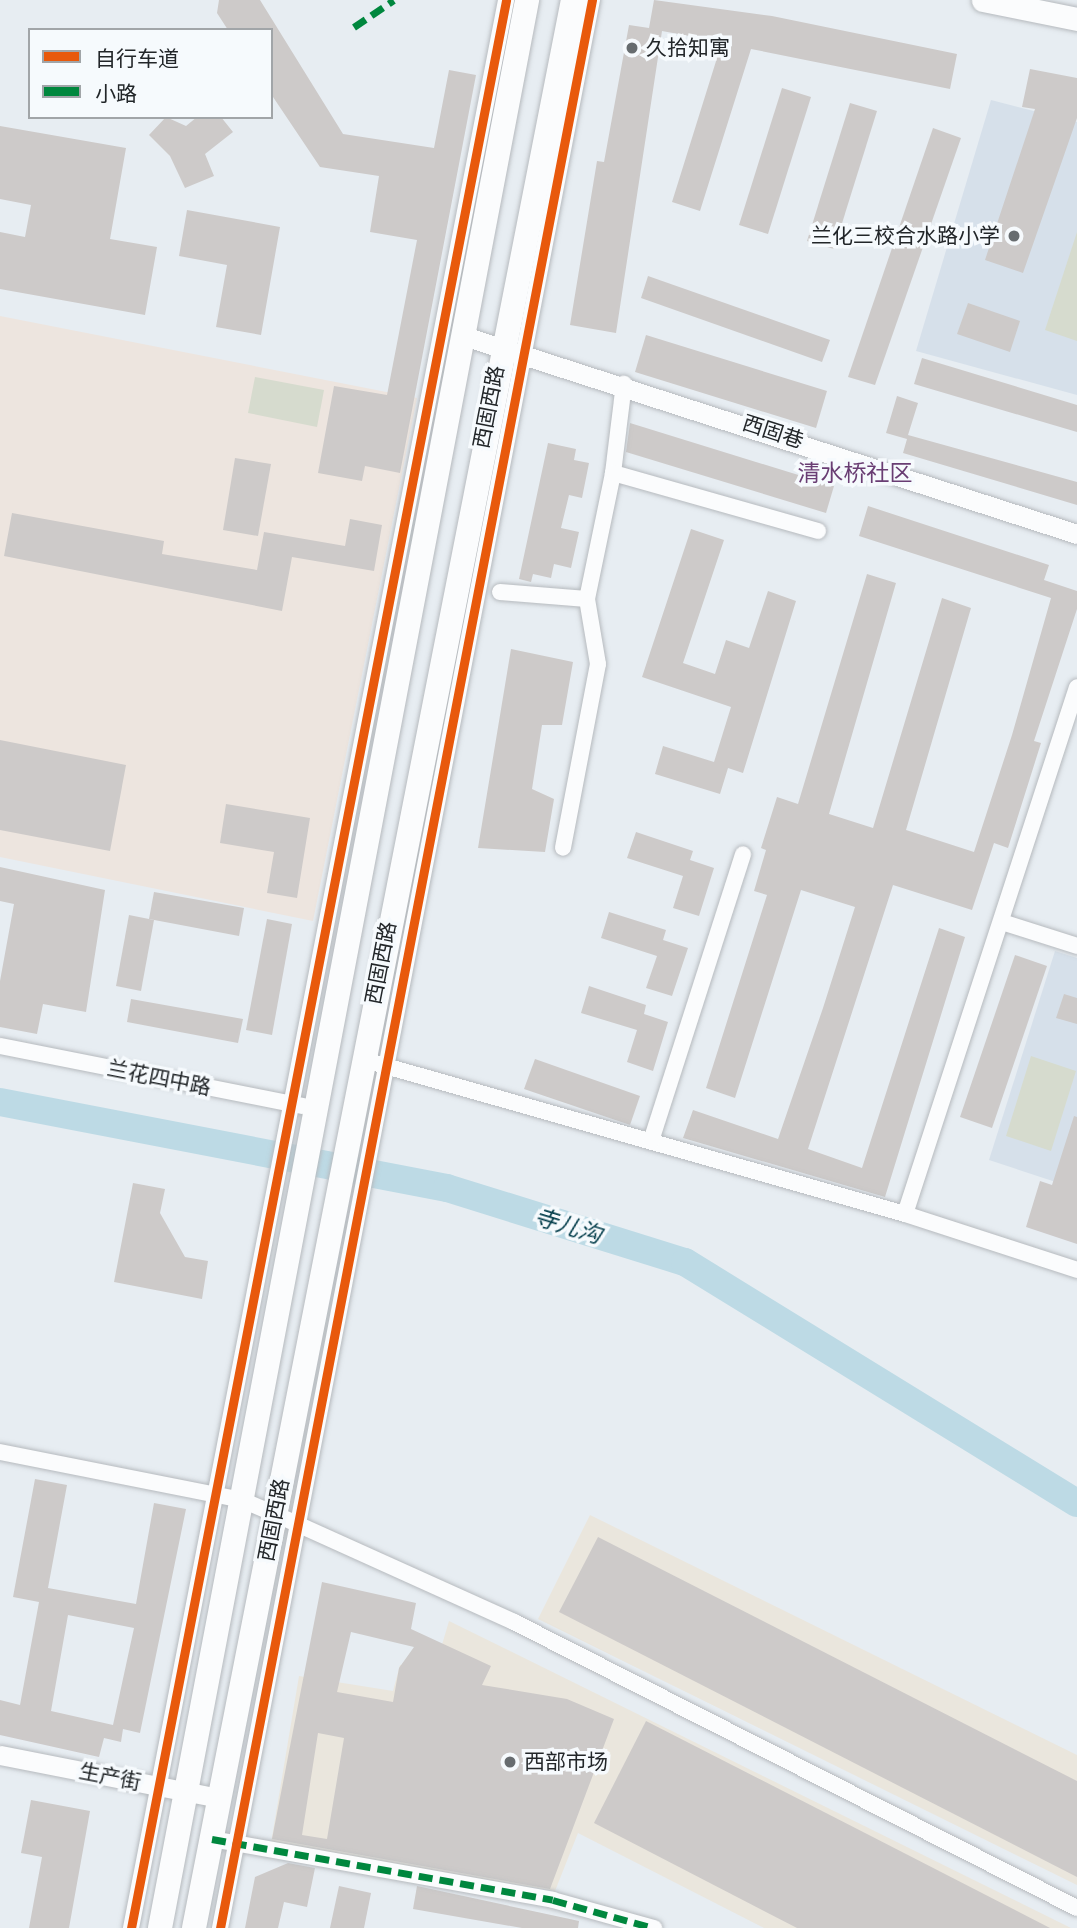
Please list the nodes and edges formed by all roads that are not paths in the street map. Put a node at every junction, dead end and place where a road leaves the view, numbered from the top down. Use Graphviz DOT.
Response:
graph roads {
  1 [pos="506,0"];
  2 [pos="527,0"];
  3 [pos="573,0"];
  4 [pos="592,0"];
  5 [pos="983,0"];
  6 [pos="1077,19"];
  7 [pos="467,337"];
  8 [pos="511,348"];
  9 [pos="624,384"];
  10 [pos="613,473"];
  11 [pos="818,530"];
  12 [pos="1077,534"];
  13 [pos="500,592"];
  14 [pos="587,599"];
  15 [pos="1077,687"];
  16 [pos="563,848"];
  17 [pos="743,854"];
  18 [pos="1002,922"];
  19 [pos="1077,946"];
  20 [pos="0,1046"];
  21 [pos="373,1063"];
  22 [pos="309,1113"];
  23 [pos="652,1141"];
  24 [pos="289,1195"];
  25 [pos="346,1206"];
  26 [pos="905,1214"];
  27 [pos="1077,1270"];
  28 [pos="0,1452"];
  29 [pos="214,1494"];
  30 [pos="242,1500"];
  31 [pos="275,1514"];
  32 [pos="299,1523"];
  33 [pos="0,1755"];
  34 [pos="159,1786"];
  35 [pos="186,1791"];
  36 [pos="220,1798"];
  37 [pos="212,1839"];
  38 [pos="237,1843"];
  39 [pos="1077,1908"];
  40 [pos="131,1928"];
  41 [pos="160,1928"];
  42 [pos="194,1928"];
  43 [pos="220,1928"];
  44 [pos="654,1928"];
  1 -- 22 [label="street"];
  2 -- 7 [label="main road, 西固西路"];
  3 -- 8 [label="main road, 西固西路"];
  4 -- 8 [label="street"];
  5 -- 6 [label="main road"];
  7 -- 8 [label="street, 西固巷"];
  7 -- 22 [label="main road, 西固西路"];
  8 -- 9 [label="street, 西固巷"];
  8 -- 21 [label="main road, 西固西路"];
  9 -- 10 [label="street"];
  9 -- 12 [label="street, 西固巷"];
  10 -- 11 [label="street"];
  10 -- 14 [label="street"];
  13 -- 14 [label="street"];
  14 -- 16 [label="street"];
  15 -- 18 [label="street"];
  17 -- 23 [label="street"];
  18 -- 19 [label="street"];
  18 -- 26 [label="street"];
  20 -- 22 [label="street, 兰花四中路"];
  21 -- 23 [label="street"];
  21 -- 25 [label="main road, 西固西路"];
  22 -- 24 [label="main road, 西固西路"];
  22 -- 24 [label="street"];
  23 -- 26 [label="street"];
  24 -- 29 [label="street"];
  24 -- 30 [label="main road, 西固西路"];
  25 -- 31 [label="main road, 西固西路"];
  25 -- 32 [label="street"];
  26 -- 27 [label="street"];
  28 -- 29 [label="street"];
  29 -- 30 [label="street"];
  29 -- 34 [label="street"];
  30 -- 31 [label="street"];
  30 -- 35 [label="main road, 西固西路"];
  31 -- 32 [label="street"];
  31 -- 36 [label="main road, 西固西路"];
  32 -- 38 [label="street"];
  32 -- 39 [label="street"];
  33 -- 34 [label="street, 生产街"];
  34 -- 35 [label="street, 生产街"];
  34 -- 40 [label="street"];
  35 -- 36 [label="street, 生产街"];
  35 -- 41 [label="main road, 西固西路"];
  36 -- 37 [label="main road, 西固西路"];
  37 -- 38 [label="street"];
  37 -- 42 [label="main road, 西固西路"];
  38 -- 43 [label="street"];
  38 -- 44 [label="street"];
}
